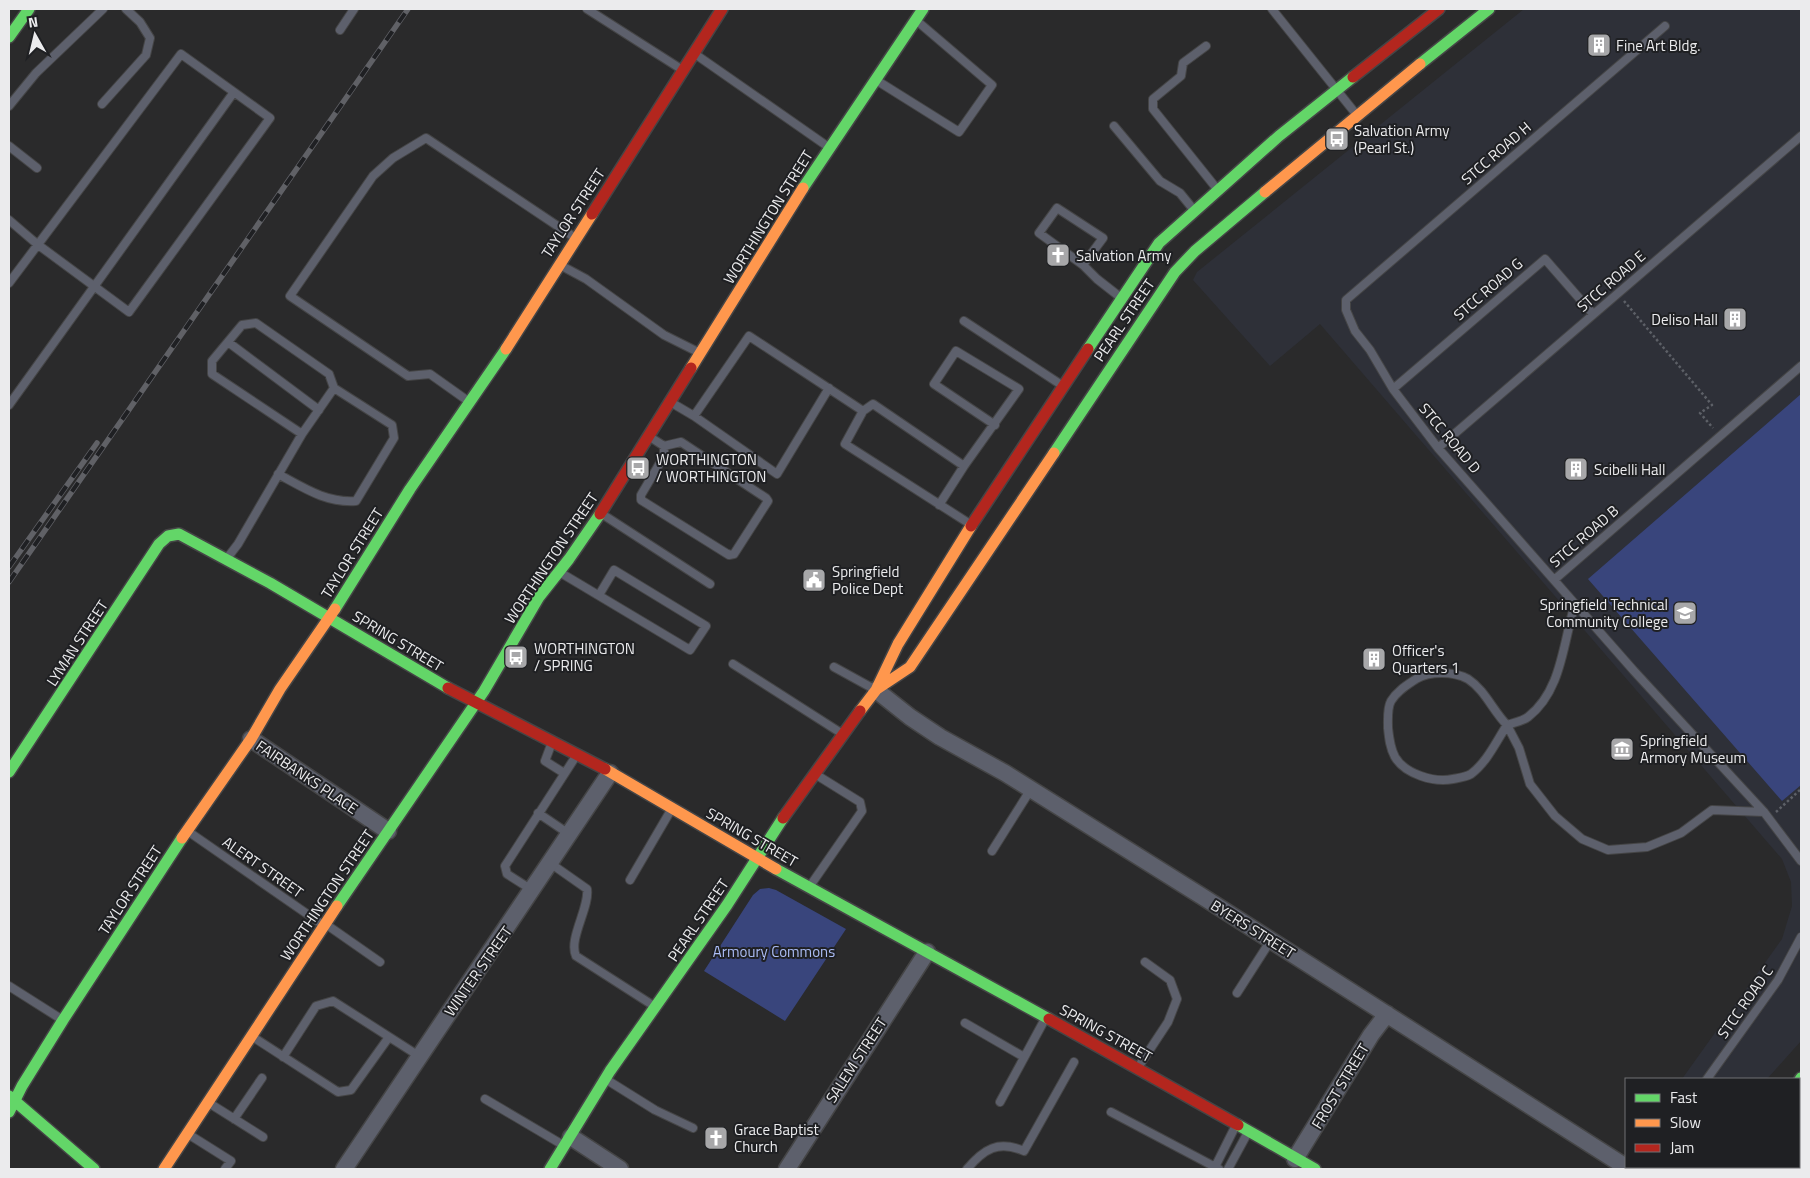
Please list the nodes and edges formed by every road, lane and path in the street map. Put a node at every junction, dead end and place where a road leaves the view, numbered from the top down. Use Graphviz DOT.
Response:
graph roads {
  1 [pos="29,9"];
  2 [pos="103,9"];
  3 [pos="126,9"];
  4 [pos="354,9"];
  5 [pos="587,9"];
  6 [pos="722,9"];
  7 [pos="924,9"];
  8 [pos="1272,9"];
  9 [pos="1439,9"];
  10 [pos="1489,9"];
  11 [pos="915,20"];
  12 [pos="1665,26"];
  13 [pos="340,30"];
  14 [pos="9,36"];
  15 [pos="1206,46"];
  16 [pos="694,53"];
  17 [pos="683,70"];
  18 [pos="874,79"];
  19 [pos="1337,90"];
  20 [pos="234,92"];
  21 [pos="102,104"];
  22 [pos="9,106"];
  23 [pos="1357,115"];
  24 [pos="1114,126"];
  25 [pos="1801,136"];
  26 [pos="9,146"];
  27 [pos="829,147"];
  28 [pos="37,168"];
  29 [pos="1218,191"];
  30 [pos="1194,210"];
  31 [pos="9,220"];
  32 [pos="576,238"];
  33 [pos="36,244"];
  34 [pos="558,264"];
  35 [pos="1084,265"];
  36 [pos="9,283"];
  37 [pos="93,286"];
  38 [pos="1618,293"];
  39 [pos="1346,300"];
  40 [pos="1134,306"];
  41 [pos="1593,314"];
  42 [pos="964,321"];
  43 [pos="228,342"];
  44 [pos="701,353"];
  45 [pos="1801,366"];
  46 [pos="1062,386"];
  47 [pos="334,388"];
  48 [pos="829,388"];
  49 [pos="1393,389"];
  50 [pos="469,402"];
  51 [pos="670,402"];
  52 [pos="9,405"];
  53 [pos="319,410"];
  54 [pos="863,411"];
  55 [pos="694,416"];
  56 [pos="995,425"];
  57 [pos="302,434"];
  58 [pos="648,436"];
  59 [pos="1720,437"];
  60 [pos="664,446"];
  61 [pos="1438,448"];
  62 [pos="964,466"];
  63 [pos="278,474"];
  64 [pos="939,504"];
  65 [pos="600,513"];
  66 [pos="983,533"];
  67 [pos="173,534"];
  68 [pos="227,559"];
  69 [pos="559,572"];
  70 [pos="1554,580"];
  71 [pos="710,584"];
  72 [pos="599,596"];
  73 [pos="1575,604"];
  74 [pos="329,618"];
  75 [pos="733,664"];
  76 [pos="834,667"];
  77 [pos="876,690"];
  78 [pos="475,704"];
  79 [pos="1506,725"];
  80 [pos="842,734"];
  81 [pos="251,739"];
  82 [pos="552,743"];
  83 [pos="577,755"];
  84 [pos="9,772"];
  85 [pos="564,773"];
  86 [pos="610,773"];
  87 [pos="814,773"];
  88 [pos="1801,789"];
  89 [pos="1031,790"];
  90 [pos="672,808"];
  91 [pos="538,813"];
  92 [pos="1767,815"];
  93 [pos="187,831"];
  94 [pos="388,831"];
  95 [pos="569,834"];
  96 [pos="992,851"];
  97 [pos="758,859"];
  98 [pos="1801,861"];
  99 [pos="550,863"];
  100 [pos="630,880"];
  101 [pos="809,887"];
  102 [pos="533,890"];
  103 [pos="324,925"];
  104 [pos="1801,937"];
  105 [pos="1271,940"];
  106 [pos="927,952"];
  107 [pos="380,962"];
  108 [pos="1145,962"];
  109 [pos="9,986"];
  110 [pos="1236,992"];
  111 [pos="656,1008"];
  112 [pos="1386,1014"];
  113 [pos="1046,1017"];
  114 [pos="62,1020"];
  115 [pos="965,1023"];
  116 [pos="251,1036"];
  117 [pos="389,1037"];
  118 [pos="419,1056"];
  119 [pos="283,1057"];
  120 [pos="1024,1057"];
  121 [pos="1074,1062"];
  122 [pos="1138,1068"];
  123 [pos="262,1078"];
  124 [pos="1708,1078"];
  125 [pos="606,1079"];
  126 [pos="12,1099"];
  127 [pos="486,1099"];
  128 [pos="1000,1102"];
  129 [pos="209,1103"];
  130 [pos="9,1112"];
  131 [pos="1111,1112"];
  132 [pos="234,1119"];
  133 [pos="1237,1124"];
  134 [pos="694,1128"];
  135 [pos="1249,1131"];
  136 [pos="188,1134"];
  137 [pos="263,1137"];
  138 [pos="568,1142"];
  139 [pos="1292,1164"];
  140 [pos="1625,1166"];
  141 [pos="1217,1168"];
  142 [pos="94,1169"];
  143 [pos="164,1169"];
  144 [pos="225,1169"];
  145 [pos="344,1169"];
  146 [pos="550,1169"];
  147 [pos="620,1169"];
  148 [pos="787,1169"];
  149 [pos="967,1169"];
  150 [pos="1228,1169"];
  151 [pos="1315,1169"];
  1 -- 14 [label="street"];
  2 -- 22 [label="lane"];
  3 -- 21 [label="lane"];
  4 -- 13 [label="lane"];
  5 -- 17 [label="lane"];
  6 -- 16 [label="street, TAYLOR STREET"];
  7 -- 11 [label="street, WORTHINGTON STREET"];
  8 -- 19 [label="lane"];
  9 -- 19 [label="street, PEARL STREET"];
  10 -- 23 [label="street, PEARL STREET"];
  11 -- 18 [label="street, WORTHINGTON STREET"];
  11 -- 18 [label="lane"];
  12 -- 39 [label="lane, STCC ROAD H"];
  15 -- 29 [label="lane"];
  16 -- 17 [label="street, TAYLOR STREET"];
  16 -- 27 [label="lane"];
  17 -- 32 [label="street, TAYLOR STREET"];
  18 -- 27 [label="street, WORTHINGTON STREET"];
  19 -- 23 [label="lane"];
  19 -- 29 [label="street, PEARL STREET"];
  20 -- 33 [label="lane"];
  20 -- 37 [label="lane"];
  20 -- 37 [label="lane"];
  23 -- 40 [label="street, PEARL STREET"];
  24 -- 30 [label="lane"];
  25 -- 38 [label="lane, STCC ROAD E"];
  26 -- 28 [label="lane"];
  27 -- 44 [label="street, WORTHINGTON STREET"];
  29 -- 30 [label="street, PEARL STREET"];
  30 -- 40 [label="street, PEARL STREET"];
  31 -- 33 [label="lane"];
  32 -- 34 [label="street, TAYLOR STREET"];
  32 -- 50 [label="lane"];
  33 -- 36 [label="lane"];
  33 -- 37 [label="lane"];
  34 -- 44 [label="lane"];
  34 -- 50 [label="street, TAYLOR STREET"];
  35 -- 35 [label="lane"];
  35 -- 40 [label="lane"];
  37 -- 52 [label="lane"];
  38 -- 41 [label="lane, STCC ROAD E"];
  38 -- 59 [label="path"];
  39 -- 49 [label="lane, STCC ROAD D"];
  40 -- 46 [label="street, PEARL STREET"];
  40 -- 66 [label="street, PEARL STREET"];
  41 -- 49 [label="lane, STCC ROAD G"];
  41 -- 61 [label="lane, STCC ROAD E"];
  42 -- 46 [label="lane"];
  43 -- 47 [label="lane"];
  43 -- 53 [label="lane"];
  43 -- 57 [label="lane"];
  44 -- 51 [label="street, WORTHINGTON STREET"];
  45 -- 59 [label="lane, STCC ROAD B"];
  46 -- 66 [label="street, PEARL STREET"];
  47 -- 53 [label="lane"];
  47 -- 63 [label="lane"];
  48 -- 54 [label="lane"];
  48 -- 55 [label="lane"];
  48 -- 55 [label="lane"];
  49 -- 61 [label="lane, STCC ROAD D"];
  50 -- 74 [label="street, TAYLOR STREET"];
  51 -- 55 [label="lane"];
  51 -- 58 [label="street, WORTHINGTON STREET"];
  53 -- 57 [label="lane"];
  54 -- 62 [label="lane"];
  54 -- 64 [label="lane"];
  56 -- 56 [label="lane"];
  56 -- 62 [label="lane"];
  57 -- 63 [label="lane"];
  58 -- 60 [label="lane"];
  58 -- 65 [label="street, WORTHINGTON STREET"];
  59 -- 70 [label="lane, STCC ROAD B"];
  60 -- 60 [label="lane"];
  61 -- 70 [label="lane, STCC ROAD D"];
  62 -- 64 [label="lane"];
  63 -- 68 [label="lane"];
  64 -- 66 [label="lane"];
  65 -- 69 [label="street, WORTHINGTON STREET"];
  65 -- 71 [label="lane"];
  66 -- 77 [label="street, PEARL STREET"];
  66 -- 77 [label="street, PEARL STREET"];
  67 -- 68 [label="street, SPRING STREET"];
  67 -- 84 [label="street, LYMAN STREET"];
  68 -- 74 [label="street, SPRING STREET"];
  69 -- 72 [label="lane"];
  69 -- 78 [label="street, WORTHINGTON STREET"];
  70 -- 73 [label="lane, STCC ROAD B"];
  72 -- 72 [label="lane"];
  73 -- 79 [label="lane"];
  73 -- 92 [label="lane, STCC ROAD B"];
  74 -- 78 [label="street, SPRING STREET"];
  74 -- 81 [label="street, TAYLOR STREET"];
  75 -- 80 [label="lane"];
  76 -- 77 [label="lane"];
  77 -- 80 [label="street, PEARL STREET"];
  77 -- 89 [label="street, BYERS STREET"];
  78 -- 82 [label="street, SPRING STREET"];
  78 -- 94 [label="street, WORTHINGTON STREET"];
  79 -- 79 [label="lane"];
  79 -- 92 [label="lane"];
  80 -- 87 [label="street, PEARL STREET"];
  81 -- 93 [label="street, TAYLOR STREET"];
  81 -- 94 [label="street, FAIRBANKS PLACE"];
  82 -- 83 [label="street, SPRING STREET"];
  82 -- 85 [label="lane"];
  83 -- 85 [label="lane"];
  83 -- 86 [label="street, SPRING STREET"];
  85 -- 91 [label="lane"];
  86 -- 90 [label="street, SPRING STREET"];
  86 -- 95 [label="street, WINTER STREET"];
  87 -- 97 [label="street, PEARL STREET"];
  87 -- 101 [label="lane"];
  88 -- 92 [label="path"];
  89 -- 96 [label="lane"];
  89 -- 105 [label="street, BYERS STREET"];
  90 -- 97 [label="street, SPRING STREET"];
  90 -- 100 [label="lane"];
  91 -- 95 [label="lane"];
  91 -- 102 [label="lane"];
  92 -- 98 [label="lane, STCC ROAD B"];
  93 -- 103 [label="lane, ALERT STREET"];
  93 -- 114 [label="street, TAYLOR STREET"];
  94 -- 103 [label="street, WORTHINGTON STREET"];
  95 -- 99 [label="street, WINTER STREET"];
  97 -- 101 [label="street, SPRING STREET"];
  97 -- 111 [label="street, PEARL STREET"];
  99 -- 102 [label="street, WINTER STREET"];
  99 -- 111 [label="lane"];
  101 -- 106 [label="street, SPRING STREET"];
  102 -- 118 [label="street, WINTER STREET"];
  103 -- 107 [label="lane, ALERT STREET"];
  103 -- 116 [label="street, WORTHINGTON STREET"];
  104 -- 124 [label="lane, STCC ROAD C"];
  105 -- 110 [label="lane"];
  105 -- 112 [label="street, BYERS STREET"];
  106 -- 113 [label="street, SPRING STREET"];
  106 -- 148 [label="street, SALEM STREET"];
  108 -- 122 [label="lane"];
  109 -- 114 [label="lane"];
  111 -- 125 [label="street, PEARL STREET"];
  112 -- 139 [label="street, FROST STREET"];
  112 -- 140 [label="street, BYERS STREET"];
  113 -- 120 [label="lane"];
  113 -- 122 [label="street, SPRING STREET"];
  114 -- 126 [label="street, TAYLOR STREET"];
  115 -- 120 [label="lane"];
  116 -- 119 [label="lane"];
  116 -- 129 [label="street, WORTHINGTON STREET"];
  117 -- 118 [label="lane"];
  117 -- 119 [label="lane"];
  117 -- 119 [label="lane"];
  118 -- 145 [label="street, WINTER STREET"];
  120 -- 128 [label="lane"];
  121 -- 149 [label="lane"];
  122 -- 133 [label="street, SPRING STREET"];
  123 -- 132 [label="lane"];
  125 -- 134 [label="lane"];
  125 -- 138 [label="street, PEARL STREET"];
  126 -- 130 [label="street, TAYLOR STREET"];
  126 -- 142 [label="street"];
  127 -- 138 [label="lane"];
  129 -- 132 [label="lane"];
  129 -- 136 [label="street, WORTHINGTON STREET"];
  131 -- 141 [label="lane"];
  132 -- 137 [label="lane"];
  133 -- 135 [label="street, SPRING STREET"];
  133 -- 141 [label="lane"];
  135 -- 139 [label="street, SPRING STREET"];
  135 -- 150 [label="lane"];
  136 -- 143 [label="street, WORTHINGTON STREET"];
  136 -- 144 [label="lane"];
  138 -- 146 [label="street, PEARL STREET"];
  138 -- 147 [label="street"];
  139 -- 151 [label="street, SPRING STREET"];
}
